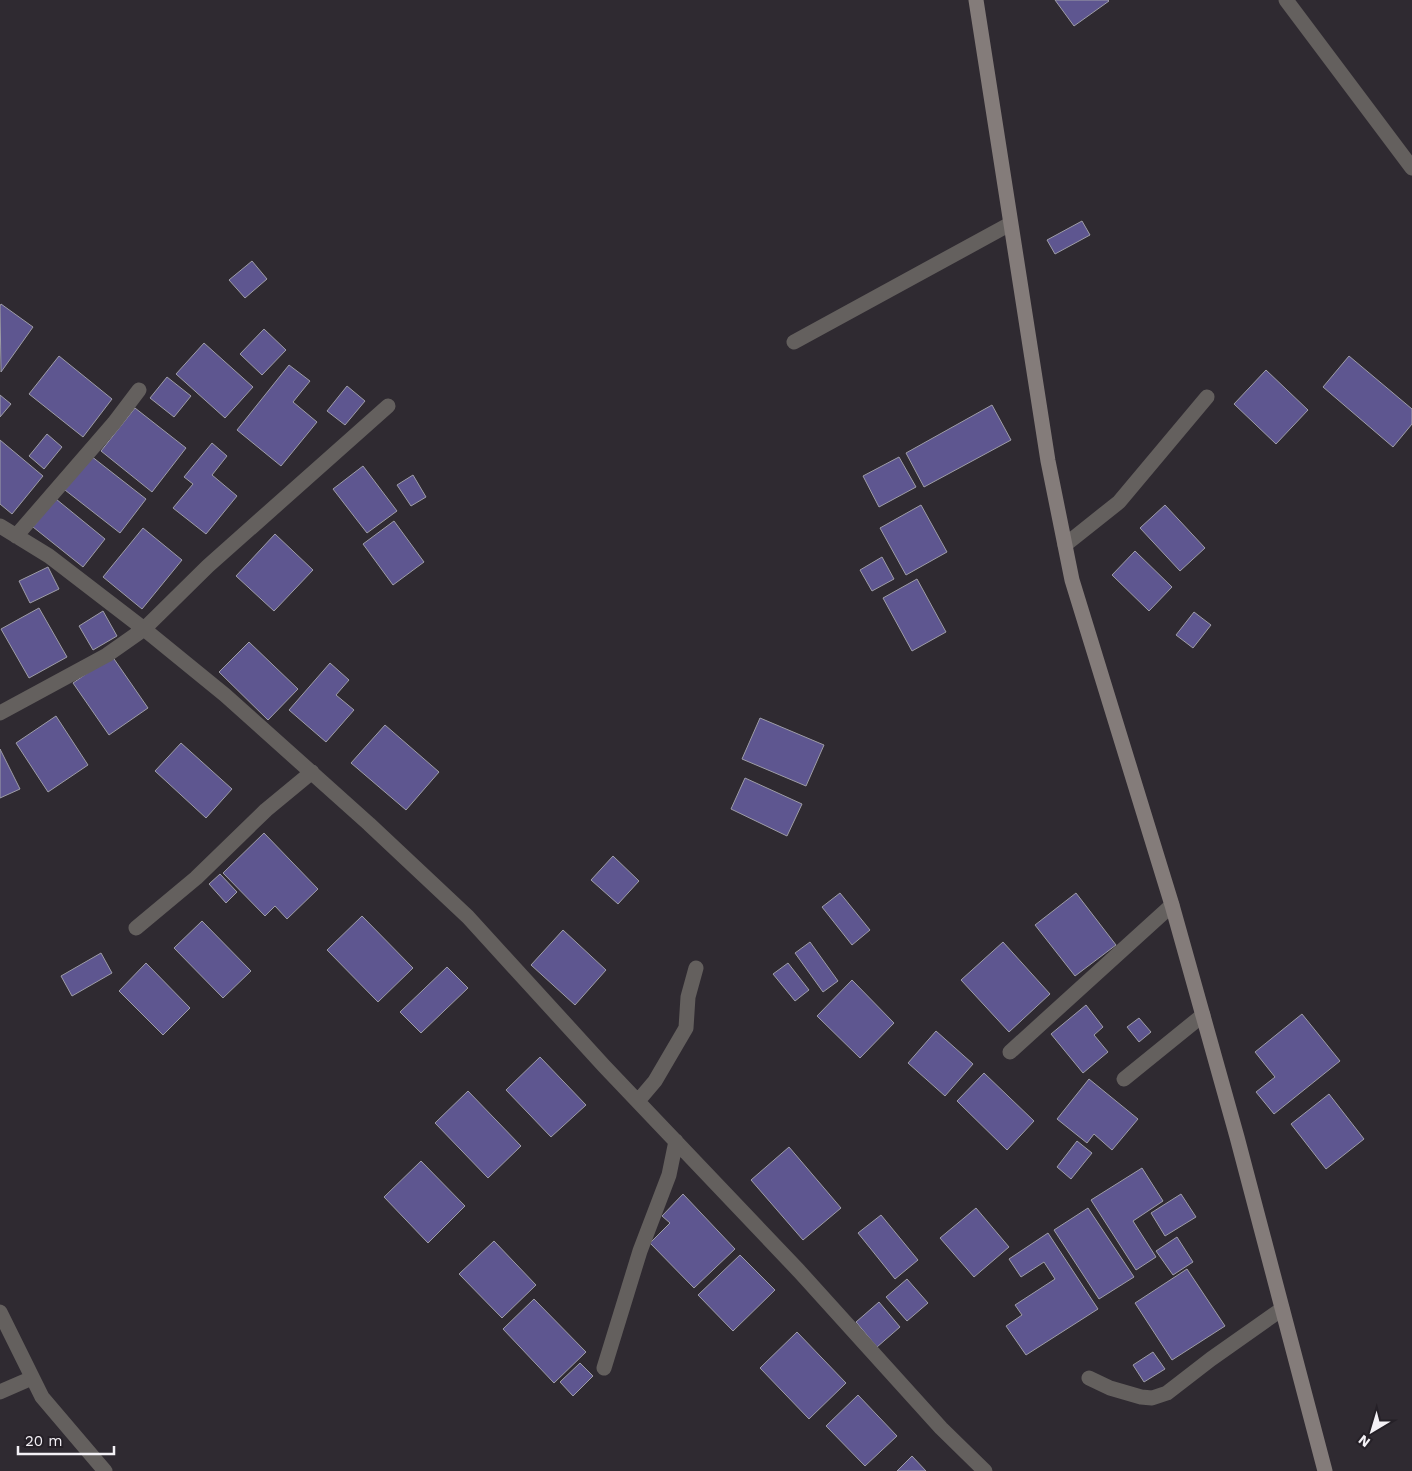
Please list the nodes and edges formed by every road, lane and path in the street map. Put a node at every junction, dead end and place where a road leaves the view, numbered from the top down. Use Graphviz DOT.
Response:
graph roads {
  1 [pos="976,0"];
  2 [pos="1286,0"];
  3 [pos="1412,168"];
  4 [pos="1010,224"];
  5 [pos="794,342"];
  6 [pos="139,390"];
  7 [pos="1207,397"];
  8 [pos="388,406"];
  9 [pos="0,526"];
  10 [pos="16,536"];
  11 [pos="1065,545"];
  12 [pos="144,629"];
  13 [pos="0,713"];
  14 [pos="312,772"];
  15 [pos="1172,905"];
  16 [pos="136,928"];
  17 [pos="696,968"];
  18 [pos="1203,1015"];
  19 [pos="1010,1052"];
  20 [pos="1124,1079"];
  21 [pos="638,1101"];
  22 [pos="676,1141"];
  23 [pos="1282,1309"];
  24 [pos="0,1312"];
  25 [pos="604,1368"];
  26 [pos="32,1378"];
  27 [pos="1089,1378"];
  28 [pos="0,1392"];
  29 [pos="106,1471"];
  30 [pos="985,1471"];
  31 [pos="1325,1471"];
  1 -- 4 [label="street"];
  2 -- 3 [label="street"];
  4 -- 5 [label="street"];
  4 -- 11 [label="street"];
  6 -- 10 [label="street"];
  7 -- 11 [label="street"];
  8 -- 12 [label="street"];
  9 -- 10 [label="street"];
  10 -- 12 [label="street"];
  11 -- 15 [label="street"];
  12 -- 13 [label="street"];
  12 -- 14 [label="street"];
  14 -- 16 [label="street"];
  14 -- 21 [label="street"];
  15 -- 18 [label="street"];
  15 -- 19 [label="street"];
  17 -- 21 [label="street"];
  18 -- 20 [label="street"];
  18 -- 23 [label="street"];
  21 -- 22 [label="street"];
  22 -- 25 [label="street"];
  22 -- 30 [label="street"];
  23 -- 27 [label="street"];
  23 -- 31 [label="street"];
  24 -- 26 [label="street"];
  26 -- 28 [label="street"];
  26 -- 29 [label="street"];
}
